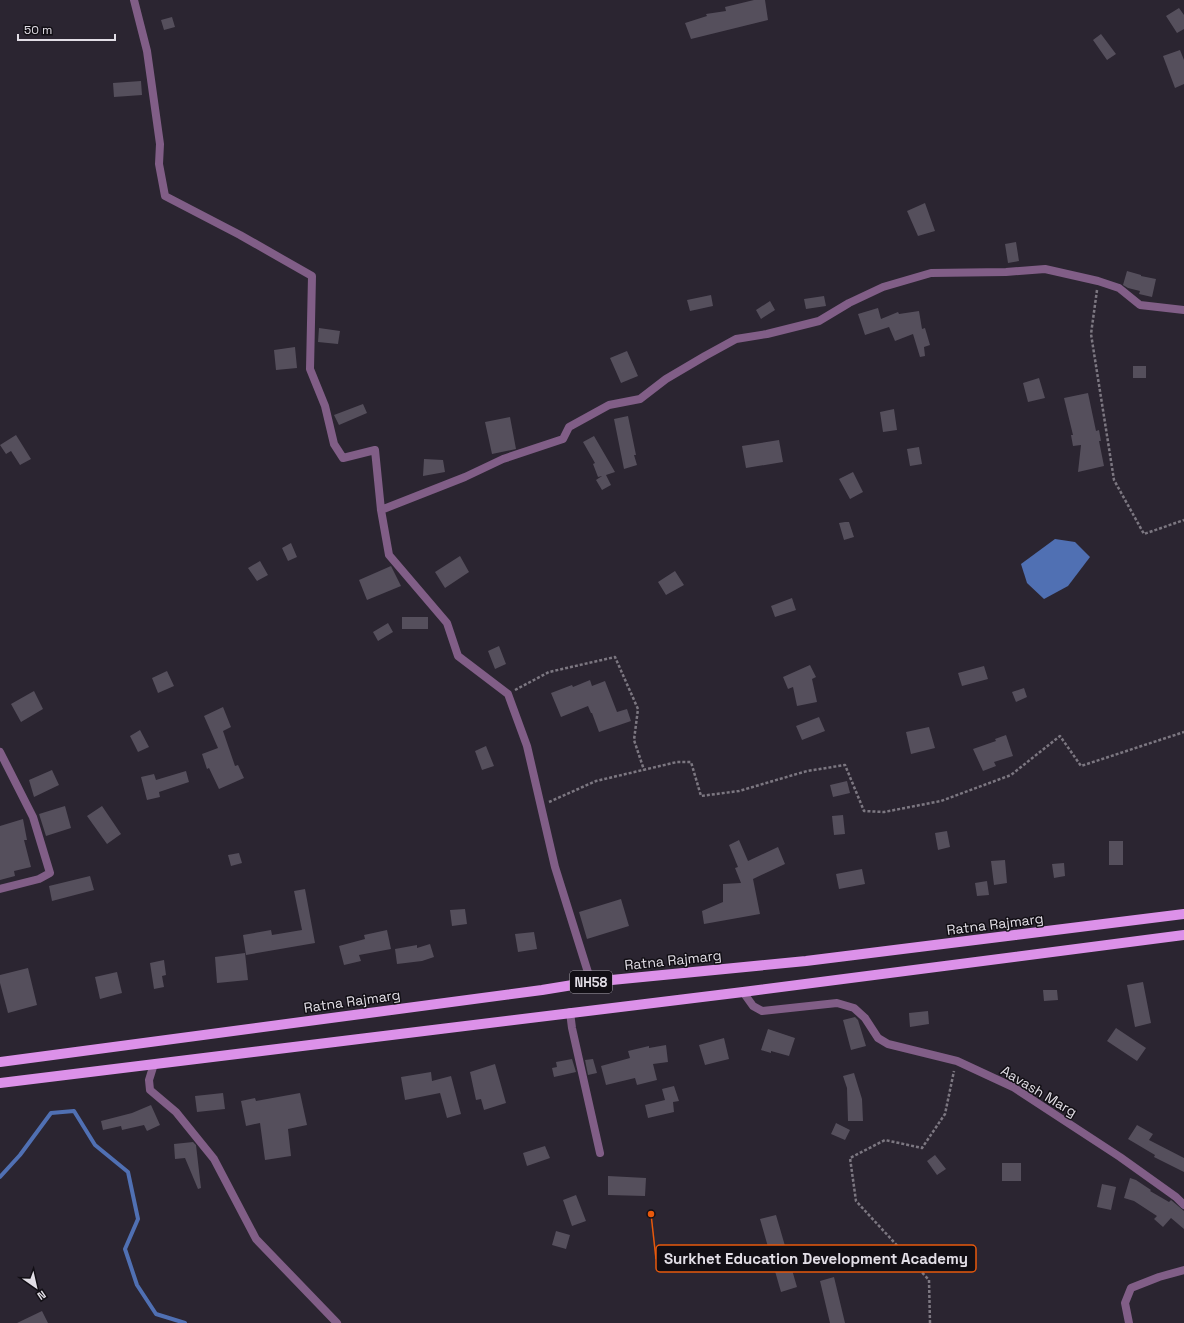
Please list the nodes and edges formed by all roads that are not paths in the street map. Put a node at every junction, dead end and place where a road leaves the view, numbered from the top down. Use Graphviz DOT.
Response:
graph roads {
  1 [pos="134,0"];
  2 [pos="1184,310"];
  3 [pos="381,510"];
  4 [pos="0,752"];
  5 [pos="0,889"];
  6 [pos="1184,914"];
  7 [pos="1184,936"];
  8 [pos="591,982"];
  9 [pos="743,992"];
  10 [pos="570,1012"];
  11 [pos="0,1062"];
  12 [pos="154,1064"];
  13 [pos="0,1083"];
  14 [pos="600,1153"];
  15 [pos="1184,1205"];
  16 [pos="1184,1270"];
  17 [pos="337,1323"];
  18 [pos="1129,1323"];
  1 -- 3 [label="street"];
  2 -- 3 [label="street"];
  3 -- 8 [label="street"];
  4 -- 5 [label="street"];
  6 -- 8 [label="main road, Ratna Rajmarg / NH58"];
  7 -- 9 [label="main road, NH58"];
  8 -- 11 [label="main road, Ratna Rajmarg / NH58"];
  9 -- 10 [label="main road, NH58"];
  9 -- 15 [label="street, Aavash Marg"];
  10 -- 12 [label="main road, NH58"];
  10 -- 14 [label="street"];
  12 -- 13 [label="main road, NH58"];
  12 -- 17 [label="street"];
  16 -- 18 [label="street"];
}
